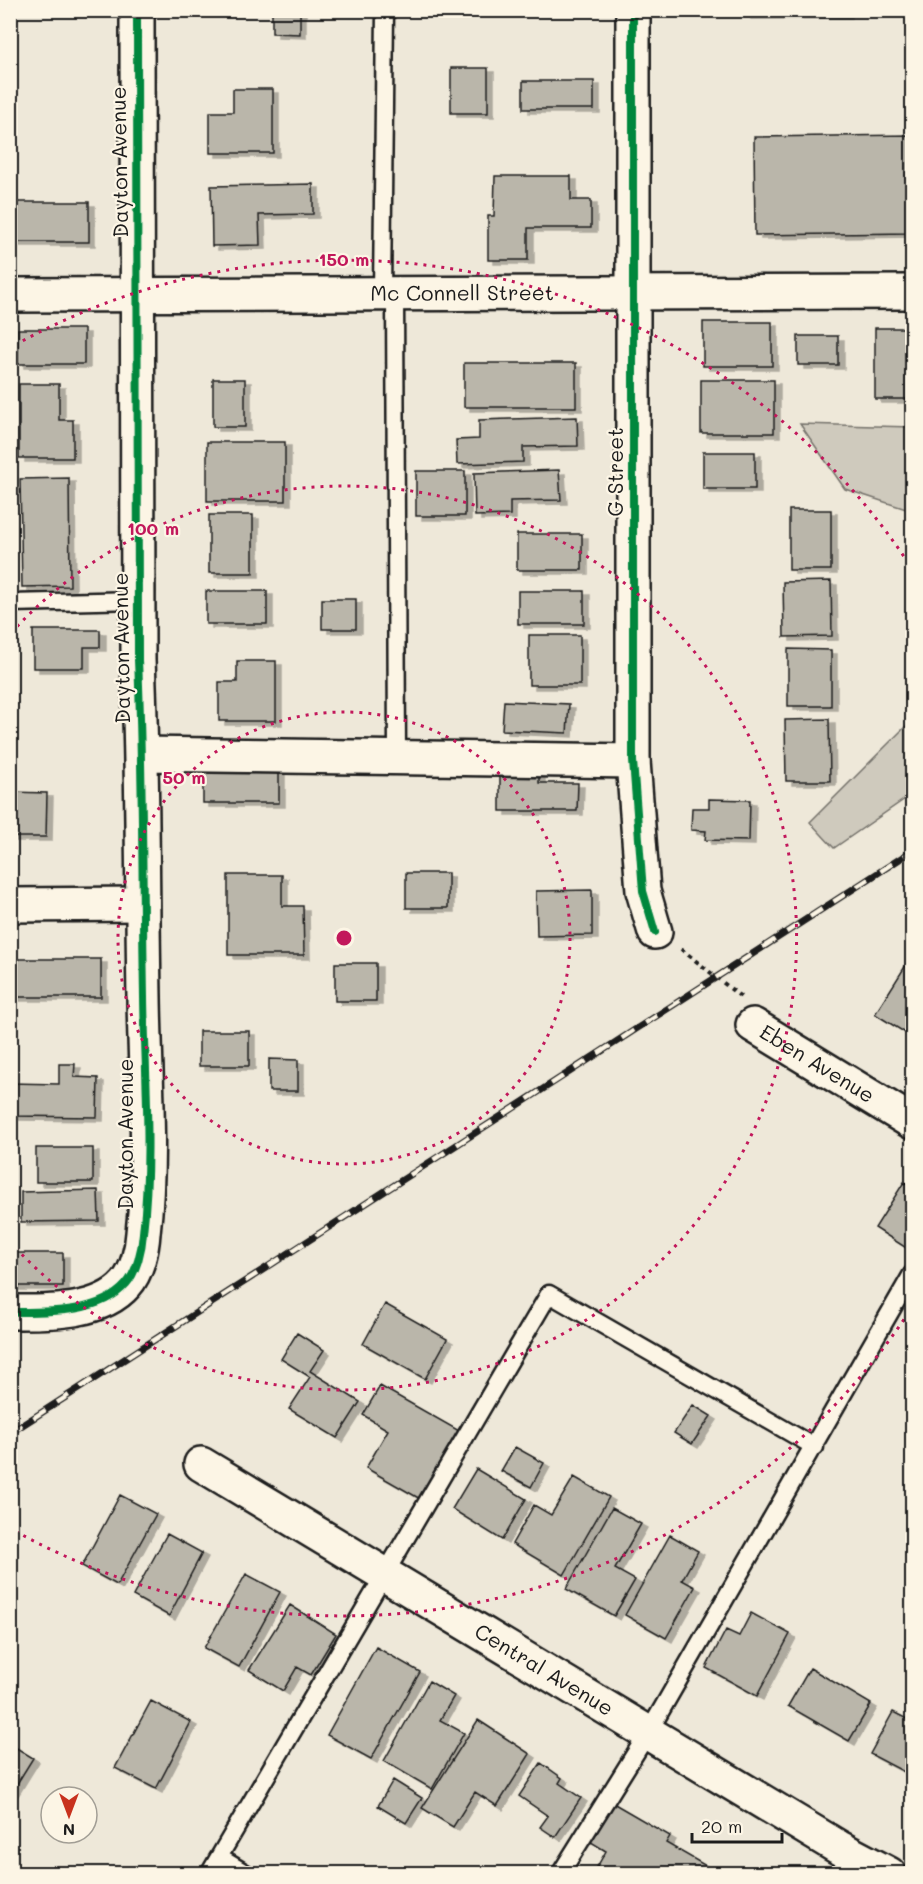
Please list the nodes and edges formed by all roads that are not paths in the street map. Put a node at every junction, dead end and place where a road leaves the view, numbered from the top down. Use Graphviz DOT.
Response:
graph roads {
  1 [pos="137,10"];
  2 [pos="385,10"];
  3 [pos="633,10"];
  4 [pos="912,291"];
  5 [pos="635,293"];
  6 [pos="389,294"];
  7 [pos="10,295"];
  8 [pos="139,296"];
  9 [pos="139,600"];
  10 [pos="10,603"];
  11 [pos="142,754"];
  12 [pos="397,758"];
  13 [pos="633,761"];
  14 [pos="142,904"];
  15 [pos="10,905"];
  16 [pos="655,932"];
  17 [pos="753,1025"];
  18 [pos="912,1122"];
  19 [pos="912,1274"];
  20 [pos="10,1312"];
  21 [pos="815,1447"];
  22 [pos="201,1464"];
  23 [pos="386,1575"];
  24 [pos="648,1733"];
  25 [pos="219,1857"];
  26 [pos="209,1874"];
  27 [pos="247,1874"];
  28 [pos="560,1874"];
  29 [pos="889,1874"];
  1 -- 8 [label="street, Dayton Avenue"];
  2 -- 6 [label="lane"];
  3 -- 5 [label="street, G Street"];
  4 -- 5 [label="street, Mc Connell Street"];
  5 -- 6 [label="street, Mc Connell Street"];
  5 -- 13 [label="street, G Street"];
  6 -- 8 [label="street, Mc Connell Street"];
  6 -- 12 [label="lane"];
  7 -- 8 [label="street, Mc Connell Street"];
  8 -- 9 [label="street, Dayton Avenue"];
  9 -- 10 [label="lane"];
  9 -- 11 [label="street, Dayton Avenue"];
  11 -- 12 [label="street"];
  11 -- 14 [label="street, Dayton Avenue"];
  12 -- 13 [label="street"];
  13 -- 16 [label="street, G Street"];
  14 -- 15 [label="street"];
  14 -- 20 [label="street, Dayton Avenue"];
  17 -- 18 [label="street, Eben Avenue"];
  19 -- 21 [label="lane"];
  21 -- 23 [label="lane"];
  21 -- 24 [label="lane"];
  22 -- 23 [label="street, Central Avenue"];
  23 -- 24 [label="street, Central Avenue"];
  23 -- 25 [label="lane"];
  24 -- 28 [label="lane"];
  24 -- 29 [label="street, Central Avenue"];
  25 -- 26 [label="lane"];
  25 -- 27 [label="lane"];
}
